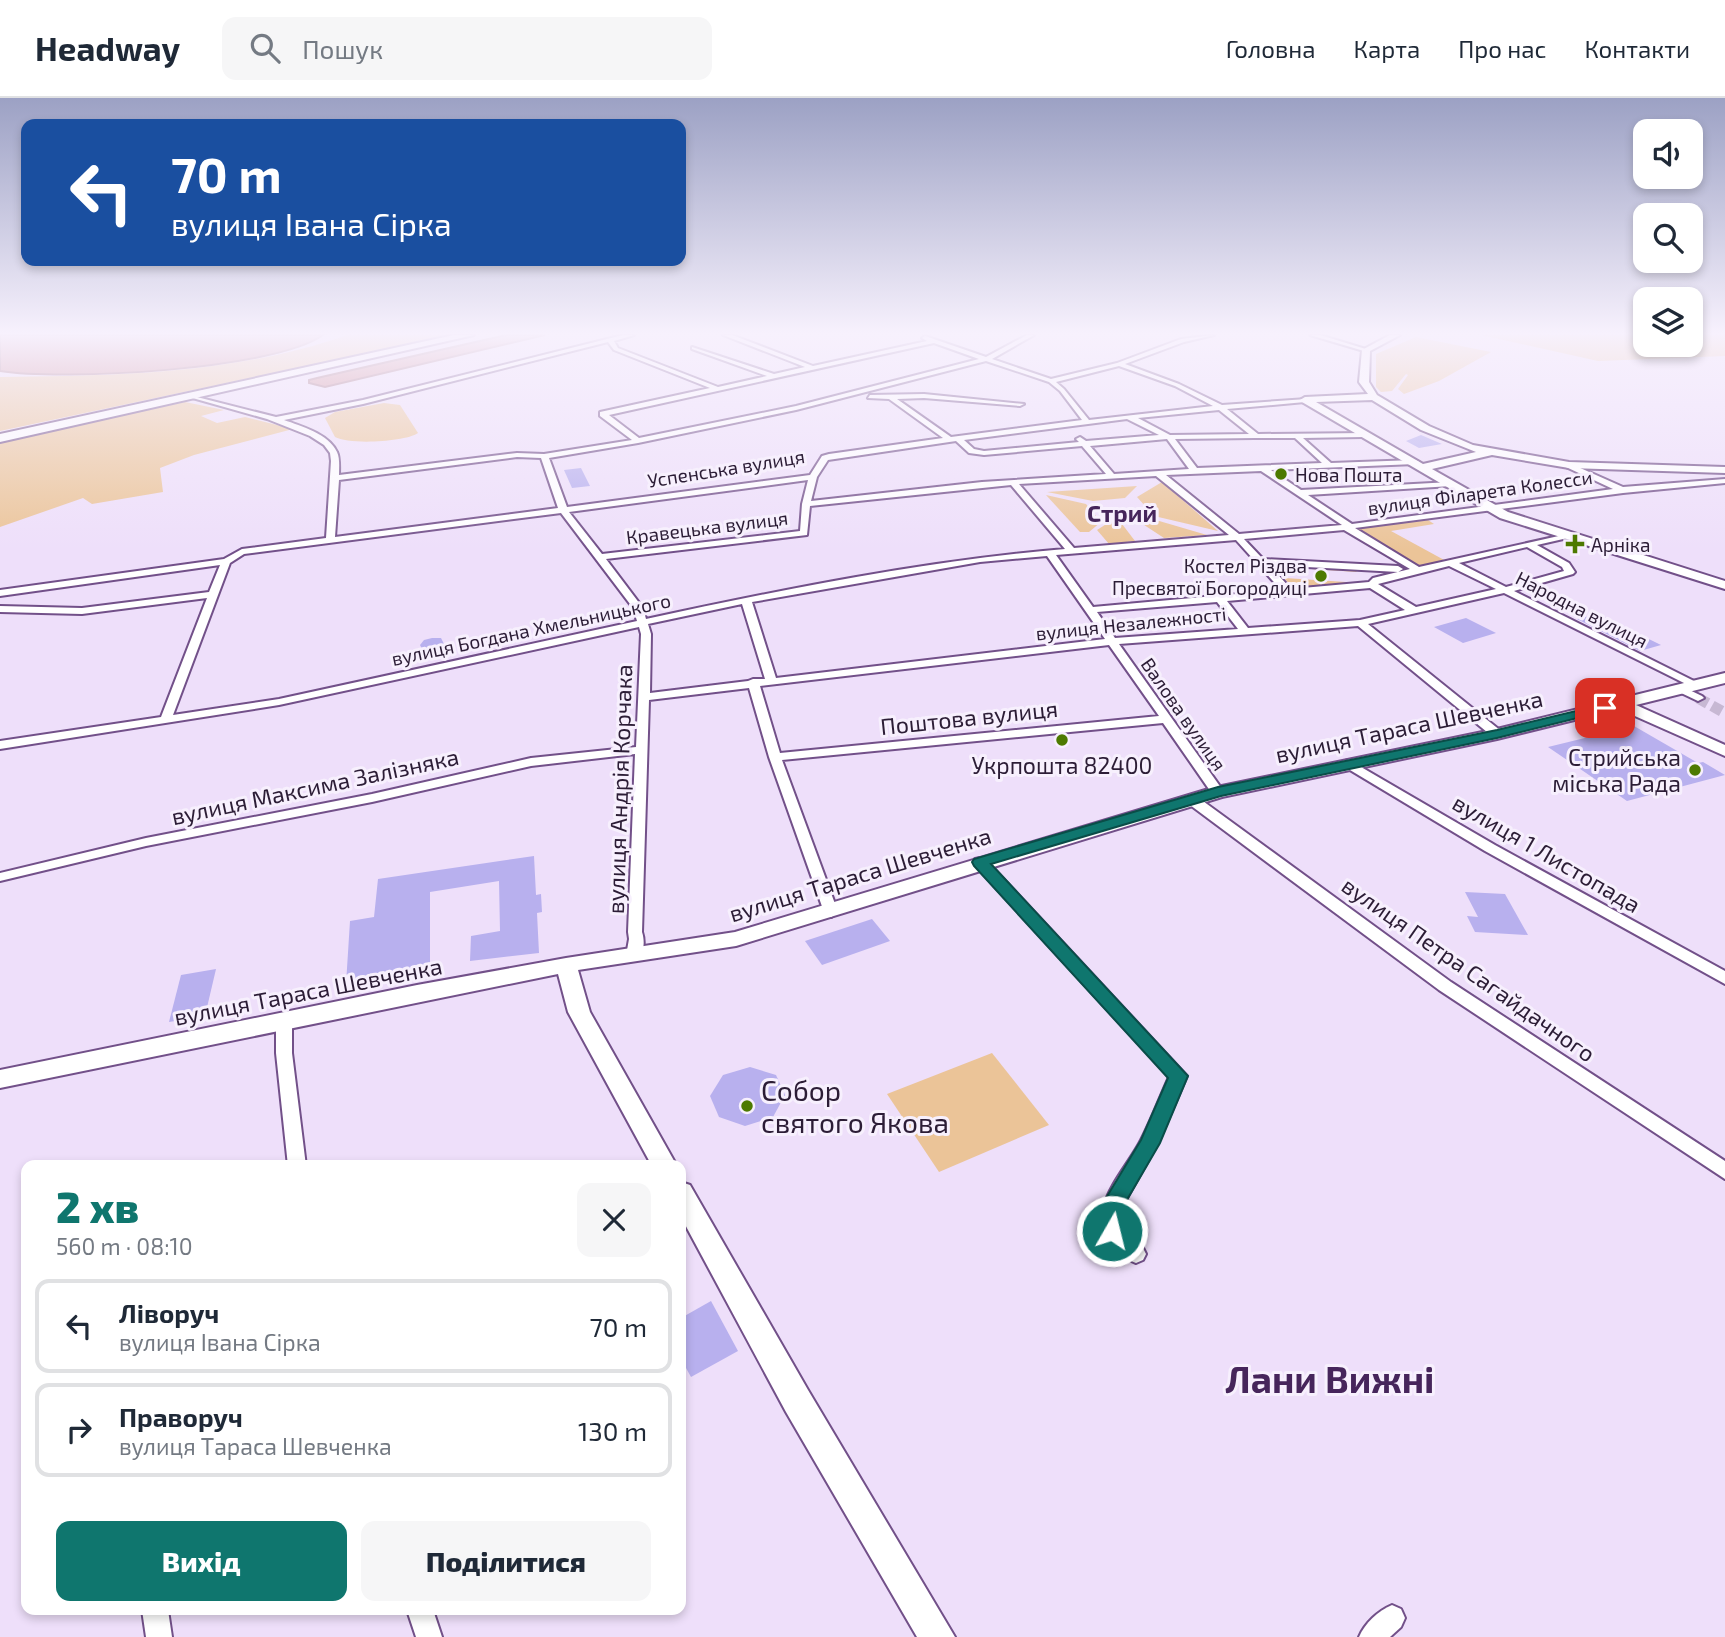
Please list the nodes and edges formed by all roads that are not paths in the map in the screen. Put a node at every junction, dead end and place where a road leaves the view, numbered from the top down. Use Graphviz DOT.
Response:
graph roads {
  1 [pos="142,407"];
  2 [pos="228,407"];
  3 [pos="341,407"];
  4 [pos="636,407"];
  5 [pos="798,407"];
  6 [pos="804,407"];
  7 [pos="905,407"];
  8 [pos="1075,407"];
  9 [pos="1220,407"];
  10 [pos="1317,407"];
  11 [pos="1390,407"];
  12 [pos="789,409"];
  13 [pos="1128,416"];
  14 [pos="273,420"];
  15 [pos="1086,421"];
  16 [pos="1070,423"];
  17 [pos="1363,435"];
  18 [pos="1169,437"];
  19 [pos="1257,437"];
  20 [pos="1298,437"];
  21 [pos="0,438"];
  22 [pos="953,439"];
  23 [pos="638,442"];
  24 [pos="1083,443"];
  25 [pos="1471,448"];
  26 [pos="1491,453"];
  27 [pos="544,456"];
  28 [pos="1328,465"];
  29 [pos="1420,465"];
  30 [pos="1569,465"];
  31 [pos="1262,468"];
  32 [pos="1725,470"];
  33 [pos="1195,471"];
  34 [pos="1158,473"];
  35 [pos="1111,475"];
  36 [pos="813,477"];
  37 [pos="333,478"];
  38 [pos="1725,481"];
  39 [pos="1014,483"];
  40 [pos="1451,484"];
  41 [pos="1623,490"];
  42 [pos="1299,493"];
  43 [pos="806,504"];
  44 [pos="563,509"];
  45 [pos="1492,509"];
  46 [pos="1349,527"];
  47 [pos="1569,536"];
  48 [pos="1239,538"];
  49 [pos="330,540"];
  50 [pos="1531,546"];
  51 [pos="1070,550"];
  52 [pos="1050,553"];
  53 [pos="599,557"];
  54 [pos="226,561"];
  55 [pos="1264,562"];
  56 [pos="1453,564"];
  57 [pos="1419,571"];
  58 [pos="1372,585"];
  59 [pos="1725,585"];
  60 [pos="1506,590"];
  61 [pos="1288,592"];
  62 [pos="0,593"];
  63 [pos="214,594"];
  64 [pos="1219,597"];
  65 [pos="746,600"];
  66 [pos="0,609"];
  67 [pos="1090,610"];
  68 [pos="1416,612"];
  69 [pos="642,623"];
  70 [pos="1360,623"];
  71 [pos="1244,629"];
  72 [pos="1112,641"];
  73 [pos="1725,678"];
  74 [pos="771,680"];
  75 [pos="753,682"];
  76 [pos="1691,691"];
  77 [pos="644,697"];
  78 [pos="1622,704"];
  79 [pos="166,718"];
  80 [pos="1166,719"];
  81 [pos="1497,734"];
  82 [pos="0,745"];
  83 [pos="640,750"];
  84 [pos="1725,751"];
  85 [pos="775,757"];
  86 [pos="1349,764"];
  87 [pos="1218,792"];
  88 [pos="1191,799"];
  89 [pos="980,862"];
  90 [pos="0,877"];
  91 [pos="831,912"];
  92 [pos="634,956"];
  93 [pos="566,965"];
  94 [pos="1725,978"];
  95 [pos="284,1020"];
  96 [pos="0,1079"];
  97 [pos="296,1160"];
  98 [pos="662,1160"];
  99 [pos="1725,1171"];
  100 [pos="686,1202"];
  101 [pos="1136,1254"];
  102 [pos="156,1615"];
  103 [pos="422,1615"];
  104 [pos="1392,1618"];
  105 [pos="159,1637"];
  106 [pos="429,1637"];
  107 [pos="937,1637"];
  108 [pos="1372,1637"];
  1 -- 21 [label="highway"];
  2 -- 14 [label="street"];
  3 -- 14 [label="street"];
  4 -- 23 [label="street"];
  5 -- 12 [label="street"];
  6 -- 12 [label="street"];
  7 -- 22 [label="street"];
  8 -- 15 [label="street"];
  9 -- 13 [label="street, Успенська вулиця"];
  9 -- 19 [label="street"];
  10 -- 17 [label="main road"];
  11 -- 25 [label="main road"];
  12 -- 23 [label="street"];
  13 -- 15 [label="street, Успенська вулиця"];
  13 -- 18 [label="street"];
  14 -- 37 [label="street"];
  15 -- 16 [label="street, Успенська вулиця"];
  16 -- 22 [label="street, Успенська вулиця"];
  16 -- 24 [label="street"];
  17 -- 20 [label="street"];
  17 -- 29 [label="main road"];
  18 -- 19 [label="street"];
  18 -- 24 [label="street"];
  18 -- 33 [label="street"];
  19 -- 20 [label="street"];
  20 -- 28 [label="street"];
  22 -- 24 [label="street"];
  22 -- 36 [label="street, Успенська вулиця"];
  23 -- 27 [label="street"];
  24 -- 35 [label="street"];
  25 -- 26 [label="main road"];
  25 -- 29 [label="main road"];
  26 -- 29 [label="main road"];
  26 -- 30 [label="main road"];
  27 -- 37 [label="street"];
  27 -- 44 [label="street"];
  28 -- 29 [label="street"];
  28 -- 31 [label="street"];
  29 -- 40 [label="main road"];
  30 -- 32 [label="main road"];
  30 -- 41 [label="street"];
  31 -- 33 [label="street"];
  31 -- 42 [label="street"];
  33 -- 34 [label="street"];
  34 -- 35 [label="street"];
  34 -- 48 [label="street"];
  35 -- 39 [label="street"];
  36 -- 43 [label="street, Кравецька вулиця"];
  36 -- 44 [label="street, Успенська вулиця"];
  37 -- 49 [label="street"];
  38 -- 41 [label="street, вулиця Філарета Колесси"];
  39 -- 43 [label="street"];
  39 -- 51 [label="street"];
  40 -- 42 [label="street"];
  40 -- 45 [label="main road"];
  41 -- 45 [label="street, вулиця Філарета Колесси"];
  42 -- 46 [label="street"];
  43 -- 53 [label="street, Кравецька вулиця"];
  44 -- 49 [label="street, Успенська вулиця"];
  44 -- 53 [label="street"];
  45 -- 46 [label="street, вулиця Філарета Колесси"];
  45 -- 47 [label="main road"];
  46 -- 48 [label="street, вулиця Філарета Колесси"];
  46 -- 57 [label="street"];
  47 -- 50 [label="street"];
  47 -- 59 [label="main road"];
  48 -- 51 [label="street, вулиця Філарета Колесси"];
  48 -- 55 [label="street"];
  49 -- 54 [label="street, Успенська вулиця"];
  50 -- 56 [label="street"];
  50 -- 60 [label="street, вулиця Незалежності"];
  51 -- 52 [label="street, вулиця Богдана Хмельницького"];
  52 -- 65 [label="street, вулиця Богдана Хмельницького"];
  52 -- 67 [label="street, Валова вулиця"];
  53 -- 69 [label="street"];
  54 -- 62 [label="street"];
  54 -- 63 [label="street"];
  55 -- 57 [label="street"];
  55 -- 61 [label="street"];
  56 -- 57 [label="street"];
  56 -- 60 [label="street, Народна вулиця"];
  57 -- 58 [label="street"];
  58 -- 61 [label="street"];
  58 -- 68 [label="street"];
  60 -- 68 [label="street, вулиця Незалежності"];
  60 -- 76 [label="street, Народна вулиця"];
  61 -- 64 [label="street"];
  63 -- 66 [label="street"];
  63 -- 79 [label="street"];
  64 -- 67 [label="street"];
  64 -- 71 [label="street"];
  65 -- 69 [label="street, вулиця Богдана Хмельницького"];
  65 -- 74 [label="street"];
  67 -- 72 [label="street, Валова вулиця"];
  68 -- 70 [label="street, вулиця Незалежності"];
  69 -- 77 [label="street, вулиця Андрія Корчака"];
  69 -- 79 [label="street, вулиця Богдана Хмельницького"];
  70 -- 71 [label="street, вулиця Незалежності"];
  70 -- 81 [label="street"];
  71 -- 72 [label="street, вулиця Незалежності"];
  72 -- 74 [label="street, вулиця Незалежності"];
  72 -- 80 [label="street, Валова вулиця"];
  73 -- 76 [label="main road, вулиця Тараса Шевченка"];
  74 -- 75 [label="street, вулиця Незалежності"];
  75 -- 77 [label="street, вулиця Незалежності"];
  75 -- 85 [label="street"];
  76 -- 78 [label="main road, вулиця Тараса Шевченка"];
  77 -- 83 [label="street, вулиця Андрія Корчака"];
  78 -- 81 [label="main road, вулиця Тараса Шевченка"];
  78 -- 84 [label="main road"];
  79 -- 82 [label="street, вулиця Богдана Хмельницького"];
  80 -- 85 [label="street, Поштова вулиця"];
  80 -- 87 [label="street, Валова вулиця"];
  81 -- 86 [label="main road, вулиця Тараса Шевченка"];
  83 -- 90 [label="street, вулиця Максима Залізняка"];
  83 -- 92 [label="street, вулиця Андрія Корчака"];
  85 -- 91 [label="street"];
  86 -- 87 [label="main road, вулиця Тараса Шевченка"];
  86 -- 94 [label="street, вулиця 1 Листопада"];
  87 -- 88 [label="main road, вулиця Тараса Шевченка"];
  88 -- 89 [label="main road, вулиця Тараса Шевченка"];
  88 -- 99 [label="street, вулиця Петра Сагайдачного"];
  89 -- 91 [label="main road, вулиця Тараса Шевченка"];
  89 -- 101 [label="street"];
  91 -- 92 [label="main road, вулиця Тараса Шевченка"];
  92 -- 93 [label="main road, вулиця Тараса Шевченка"];
  93 -- 95 [label="main road, вулиця Тараса Шевченка"];
  93 -- 98 [label="main road"];
  95 -- 96 [label="main road, вулиця Тараса Шевченка"];
  95 -- 97 [label="street"];
  100 -- 107 [label="main road"];
  102 -- 105 [label="street"];
  103 -- 106 [label="street"];
  104 -- 108 [label="street"];
}
